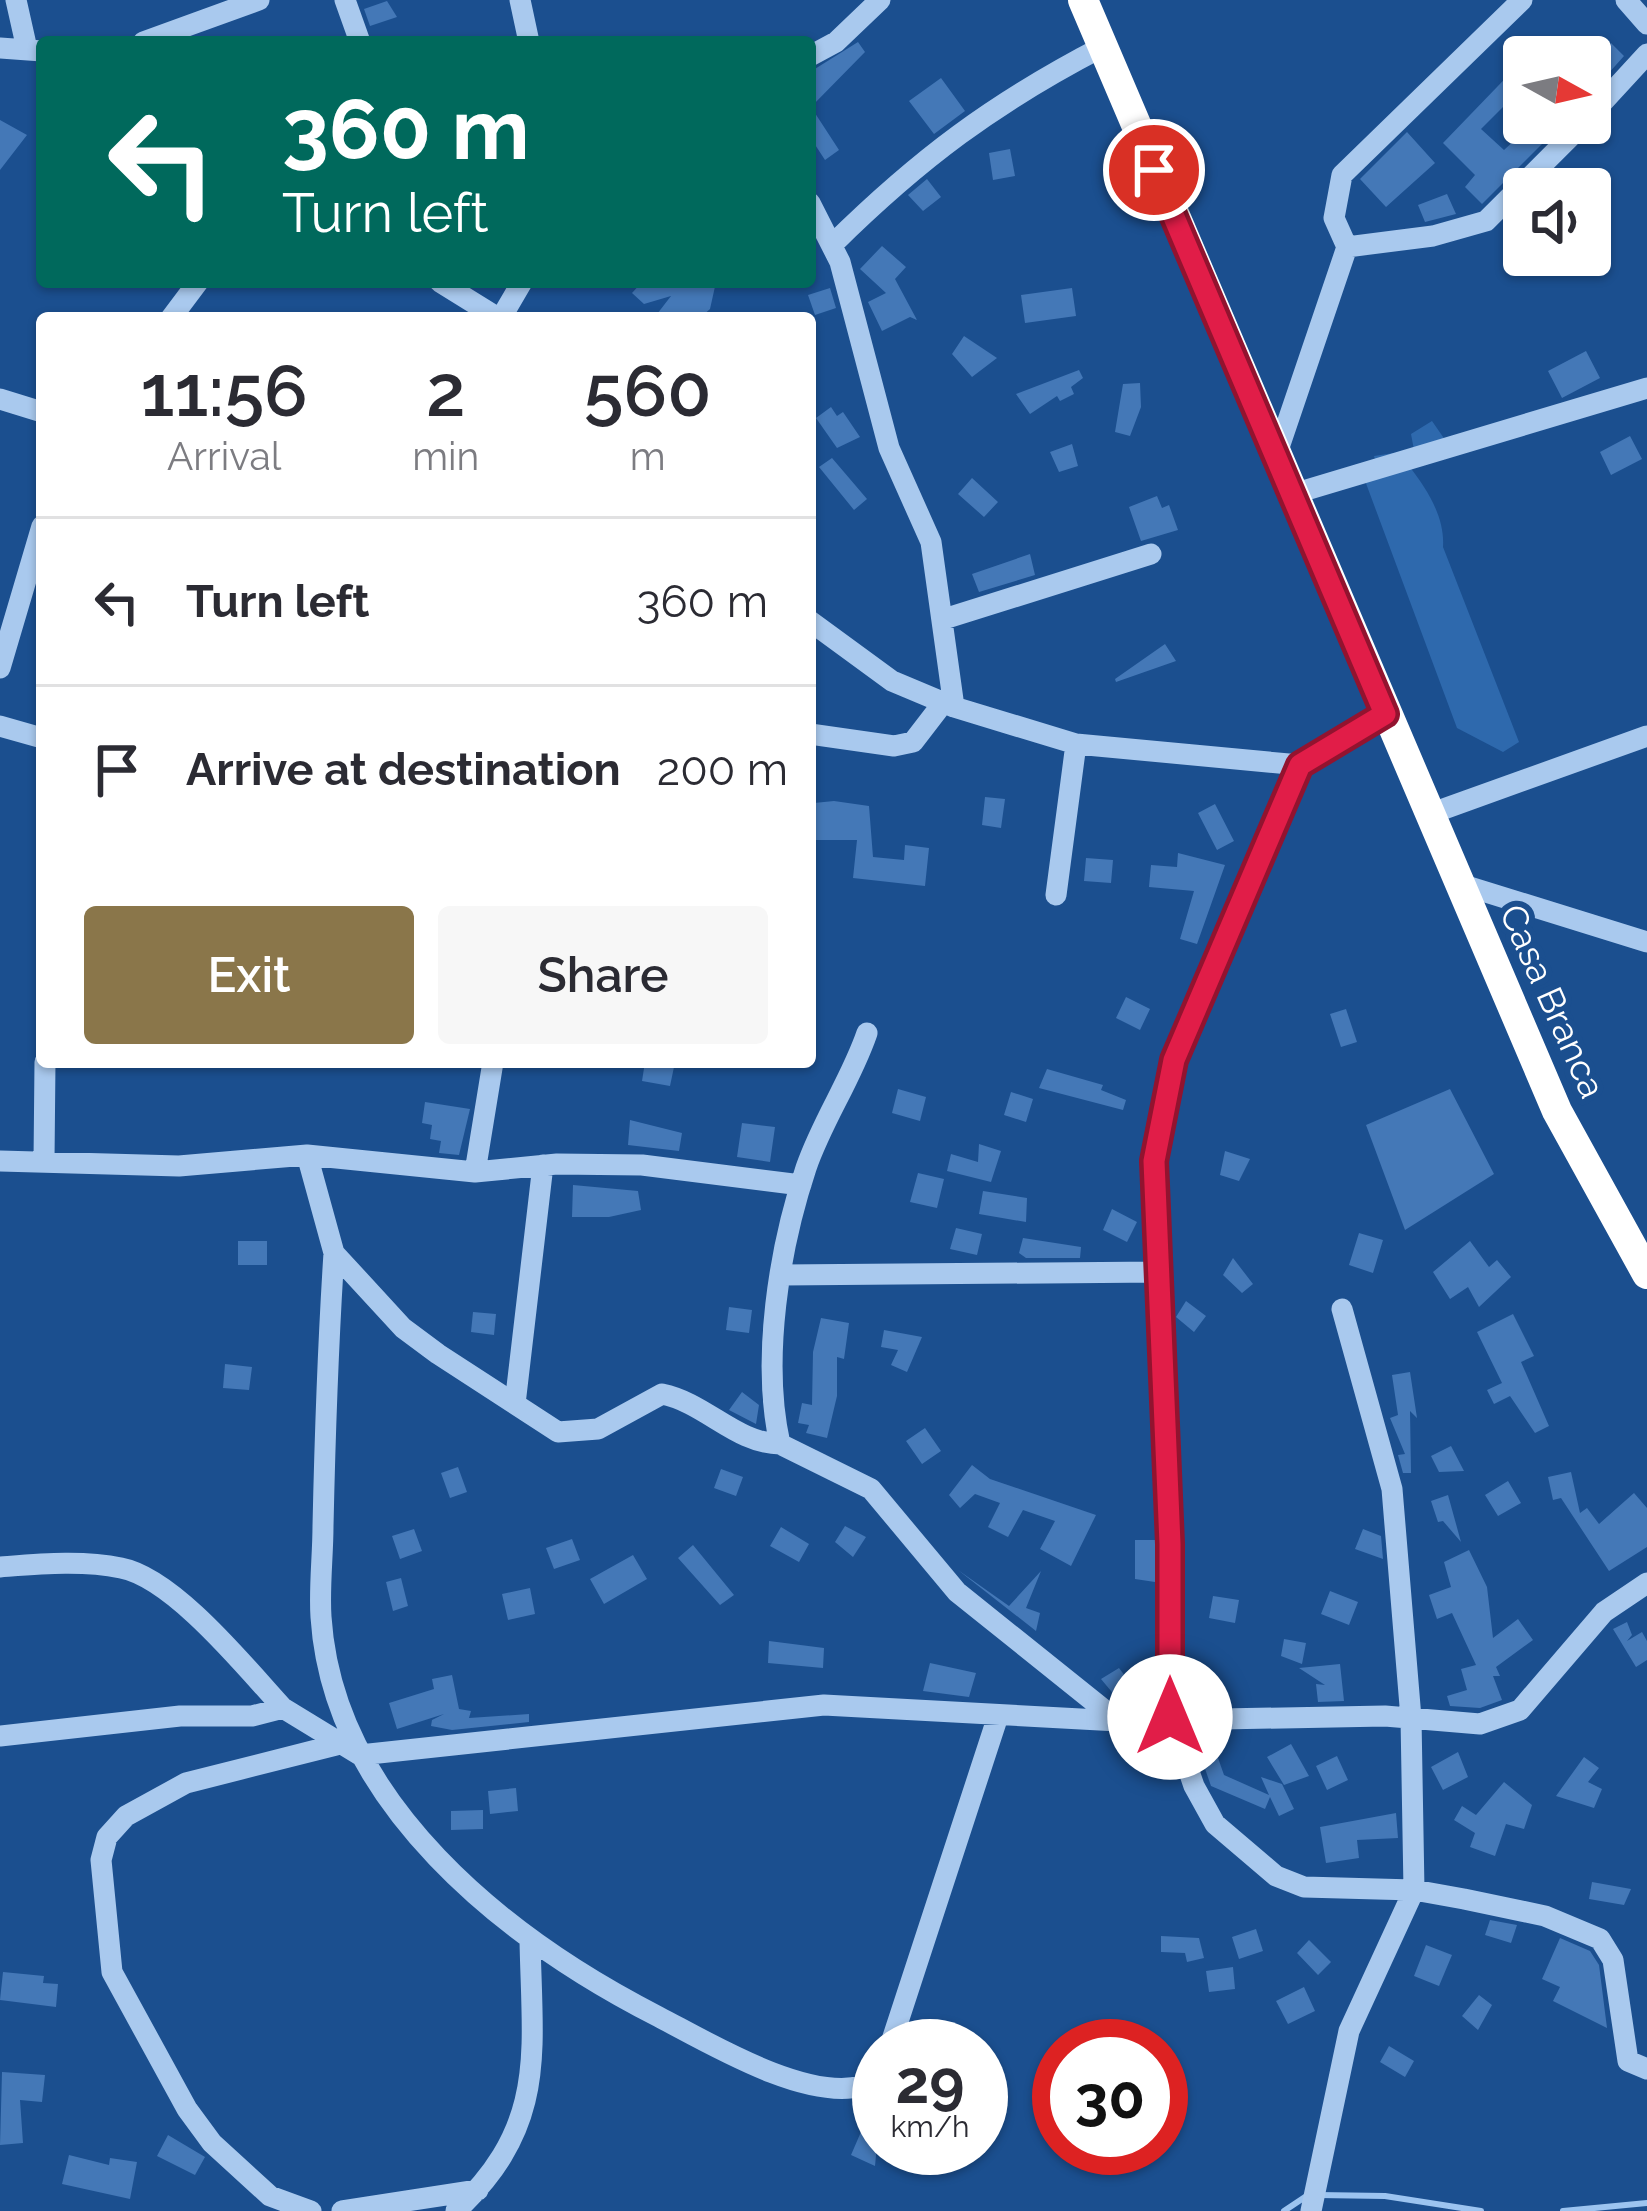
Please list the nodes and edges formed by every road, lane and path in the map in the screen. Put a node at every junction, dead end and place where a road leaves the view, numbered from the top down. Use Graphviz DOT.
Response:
graph roads {
  1 [pos="16,0"];
  2 [pos="260,0"];
  3 [pos="345,0"];
  4 [pos="520,0"];
  5 [pos="880,0"];
  6 [pos="1082,0"];
  7 [pos="1522,0"];
  8 [pos="1626,0"];
  9 [pos="1647,24"];
  10 [pos="160,36"];
  11 [pos="358,36"];
  12 [pos="528,36"];
  13 [pos="1102,47"];
  14 [pos="0,48"];
  15 [pos="34,50"];
  16 [pos="816,53"];
  17 [pos="1647,54"];
  18 [pos="1611,93"];
  19 [pos="1563,144"];
  20 [pos="816,214"];
  21 [pos="833,244"];
  22 [pos="1346,247"];
  23 [pos="450,288"];
  24 [pos="490,312"];
  25 [pos="1647,388"];
  26 [pos="0,399"];
  27 [pos="36,410"];
  28 [pos="1276,456"];
  29 [pos="1293,494"];
  30 [pos="36,546"];
  31 [pos="1151,554"];
  32 [pos="944,619"];
  33 [pos="816,625"];
  34 [pos="0,668"];
  35 [pos="948,705"];
  36 [pos="1385,714"];
  37 [pos="0,726"];
  38 [pos="816,735"];
  39 [pos="36,736"];
  40 [pos="1647,736"];
  41 [pos="1076,744"];
  42 [pos="1300,765"];
  43 [pos="1427,814"];
  44 [pos="1460,884"];
  45 [pos="1056,895"];
  46 [pos="1647,942"];
  47 [pos="867,1033"];
  48 [pos="45,1068"];
  49 [pos="492,1068"];
  50 [pos="307,1155"];
  51 [pos="0,1161"];
  52 [pos="44,1162"];
  53 [pos="543,1165"];
  54 [pos="475,1172"];
  55 [pos="801,1185"];
  56 [pos="334,1253"];
  57 [pos="1158,1272"];
  58 [pos="1647,1274"];
  59 [pos="782,1275"];
  60 [pos="1342,1309"];
  61 [pos="515,1404"];
  62 [pos="780,1444"];
  63 [pos="0,1567"];
  64 [pos="1647,1582"];
  65 [pos="283,1708"];
  66 [pos="998,1716"];
  67 [pos="1170,1717"];
  68 [pos="1411,1718"];
  69 [pos="1118,1721"];
  70 [pos="0,1736"];
  71 [pos="336,1745"];
  72 [pos="360,1755"];
  73 [pos="1414,1890"];
  74 [pos="530,1940"];
  75 [pos="899,2019"];
  76 [pos="1647,2069"];
  77 [pos="852,2089"];
  78 [pos="478,2190"];
  79 [pos="311,2211"];
  80 [pos="342,2211"];
  81 [pos="456,2211"];
  82 [pos="1310,2211"];
  1 -- 15 [label="street"];
  2 -- 10 [label="street"];
  3 -- 11 [label="street"];
  4 -- 12 [label="street"];
  5 -- 16 [label="street"];
  6 -- 13 [label="highway, Casa Branca"];
  7 -- 22 [label="street"];
  8 -- 9 [label="street"];
  13 -- 21 [label="street"];
  13 -- 28 [label="highway, Casa Branca"];
  14 -- 15 [label="street"];
  17 -- 18 [label="street"];
  19 -- 22 [label="street"];
  20 -- 21 [label="street"];
  21 -- 32 [label="street"];
  22 -- 28 [label="street"];
  23 -- 24 [label="street"];
  25 -- 29 [label="street"];
  26 -- 27 [label="street"];
  28 -- 29 [label="highway, Casa Branca"];
  29 -- 36 [label="highway, Casa Branca"];
  30 -- 34 [label="street"];
  31 -- 32 [label="street"];
  32 -- 35 [label="street"];
  33 -- 35 [label="street"];
  35 -- 38 [label="street"];
  35 -- 41 [label="street"];
  36 -- 42 [label="street"];
  36 -- 43 [label="highway, Casa Branca"];
  37 -- 39 [label="street"];
  40 -- 43 [label="street"];
  41 -- 42 [label="street"];
  41 -- 45 [label="street"];
  42 -- 57 [label="street"];
  43 -- 44 [label="highway, Casa Branca"];
  44 -- 46 [label="street"];
  44 -- 58 [label="highway, Casa Branca"];
  47 -- 55 [label="street"];
  48 -- 52 [label="street"];
  49 -- 54 [label="street"];
  50 -- 52 [label="street"];
  50 -- 54 [label="street"];
  50 -- 56 [label="street"];
  51 -- 52 [label="street"];
  53 -- 54 [label="street"];
  53 -- 55 [label="street"];
  53 -- 61 [label="street"];
  55 -- 59 [label="street"];
  56 -- 61 [label="street"];
  56 -- 72 [label="street"];
  57 -- 59 [label="street"];
  57 -- 67 [label="street"];
  59 -- 62 [label="street"];
  60 -- 68 [label="street"];
  61 -- 62 [label="street"];
  62 -- 69 [label="street"];
  63 -- 65 [label="street"];
  64 -- 68 [label="street"];
  65 -- 70 [label="street"];
  65 -- 71 [label="street"];
  66 -- 69 [label="street"];
  66 -- 72 [label="street"];
  66 -- 75 [label="street"];
  67 -- 68 [label="street"];
  67 -- 69 [label="street"];
  67 -- 73 [label="street"];
  68 -- 73 [label="street"];
  71 -- 72 [label="street"];
  71 -- 79 [label="street"];
  72 -- 74 [label="street"];
  73 -- 76 [label="street"];
  73 -- 82 [label="street"];
  74 -- 77 [label="street"];
  74 -- 78 [label="street"];
  78 -- 80 [label="street"];
  78 -- 81 [label="street"];
}
